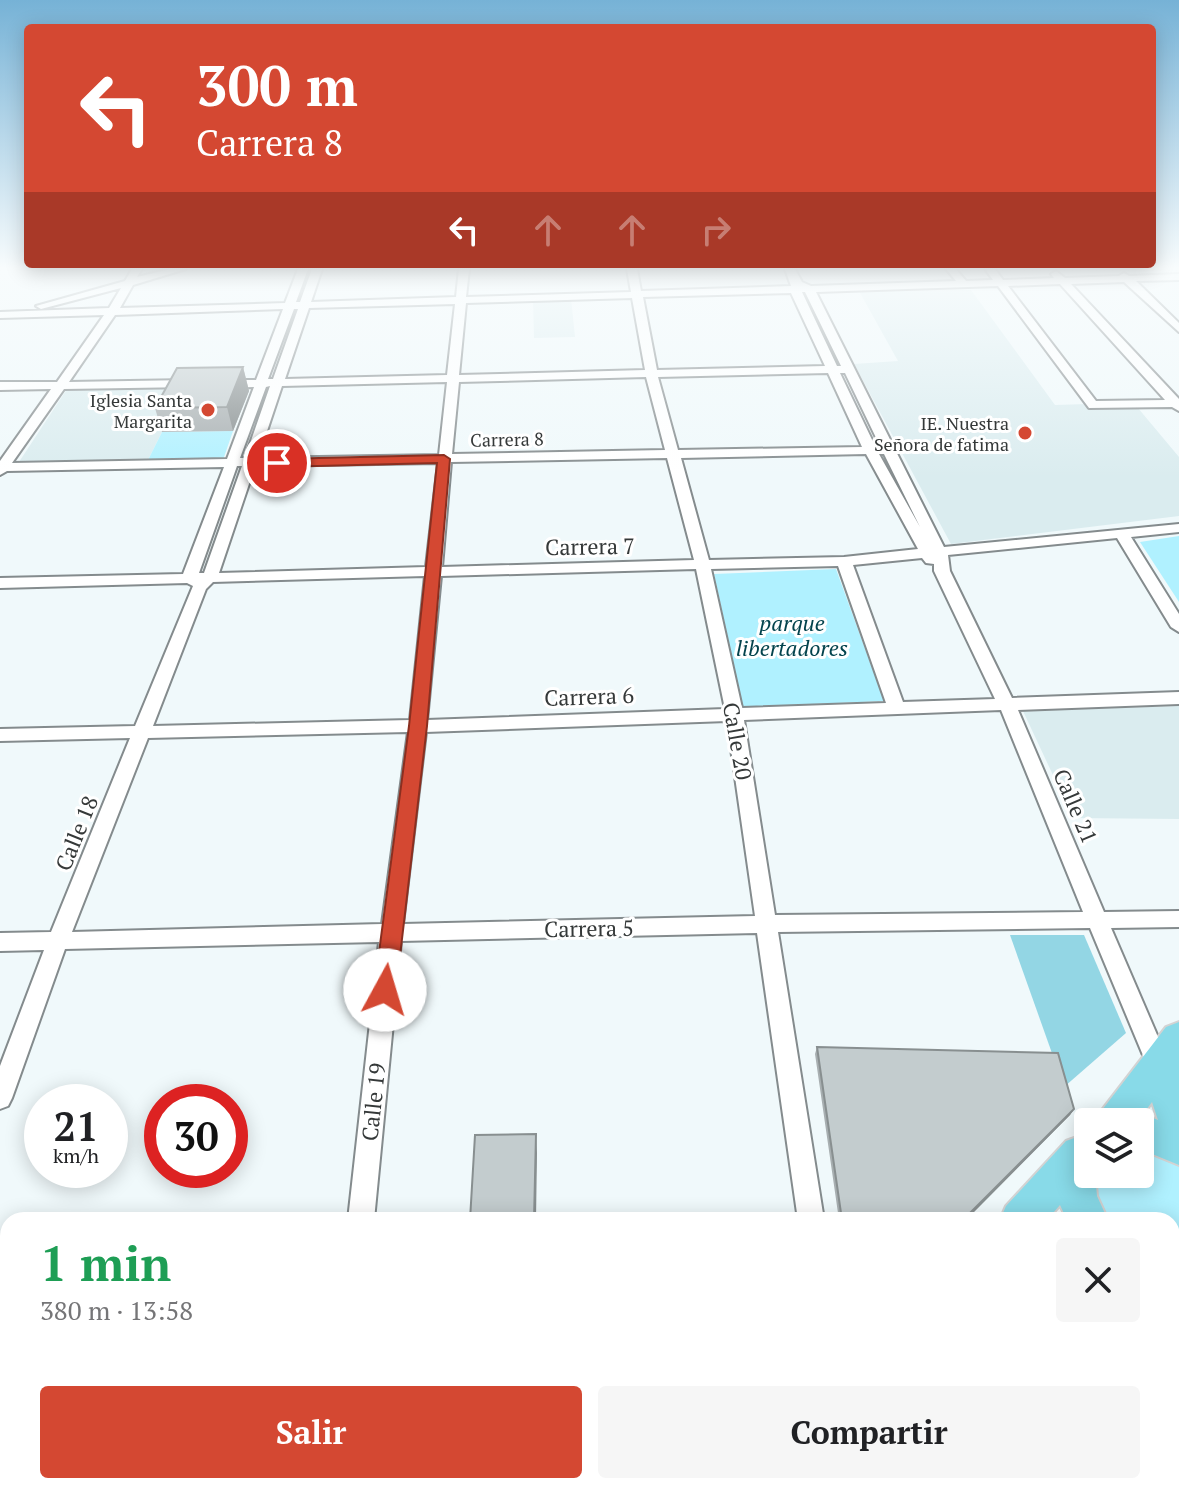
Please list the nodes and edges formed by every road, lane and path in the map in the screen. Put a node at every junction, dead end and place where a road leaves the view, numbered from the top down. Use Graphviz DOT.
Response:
graph roads {
  1 [pos="94,339"];
  2 [pos="286,339"];
  3 [pos="459,339"];
  4 [pos="645,339"];
  5 [pos="820,339"];
  6 [pos="830,339"];
  7 [pos="1043,339"];
  8 [pos="1117,339"];
  9 [pos="285,343"];
  10 [pos="848,369"];
  11 [pos="832,370"];
  12 [pos="651,372"];
  13 [pos="455,377"];
  14 [pos="278,383"];
  15 [pos="200,384"];
  16 [pos="215,384"];
  17 [pos="261,384"];
  18 [pos="62,385"];
  19 [pos="0,386"];
  20 [pos="1178,404"];
  21 [pos="263,422"];
  22 [pos="247,423"];
  23 [pos="870,450"];
  24 [pos="888,450"];
  25 [pos="671,453"];
  26 [pos="444,459"];
  27 [pos="232,464"];
  28 [pos="249,464"];
  29 [pos="1,468"];
  30 [pos="212,518"];
  31 [pos="231,518"];
  32 [pos="1179,528"];
  33 [pos="1123,536"];
  34 [pos="935,560"];
  35 [pos="844,561"];
  36 [pos="703,567"];
  37 [pos="431,571"];
  38 [pos="200,580"];
  39 [pos="0,583"];
  40 [pos="1179,627"];
  41 [pos="1179,698"];
  42 [pos="1007,705"];
  43 [pos="897,709"];
  44 [pos="735,716"];
  45 [pos="418,726"];
  46 [pos="144,731"];
  47 [pos="0,735"];
  48 [pos="1098,919"];
  49 [pos="1179,919"];
  50 [pos="769,924"];
  51 [pos="391,932"];
  52 [pos="58,940"];
  53 [pos="0,942"];
  54 [pos="1169,1052"];
  55 [pos="0,1098"];
  56 [pos="1126,1108"];
  57 [pos="1179,1127"];
  58 [pos="1154,1137"];
  59 [pos="1179,1147"];
  60 [pos="1074,1160"];
  61 [pos="1075,1188"];
  62 [pos="362,1212"];
  63 [pos="810,1212"];
  64 [pos="1027,1212"];
  65 [pos="1084,1212"];
  1 -- 18 [label="street"];
  2 -- 9 [label="street, Calle 18"];
  3 -- 13 [label="street, Calle 19"];
  4 -- 12 [label="street, Calle 20"];
  5 -- 11 [label="street, Calle 21"];
  6 -- 10 [label="street, Calle 21"];
  7 -- 20 [label="street"];
  8 -- 20 [label="street"];
  9 -- 14 [label="street, Calle 18"];
  9 -- 17 [label="street, Calle 18"];
  10 -- 11 [label="street"];
  10 -- 24 [label="street, Calle 21"];
  11 -- 12 [label="street"];
  11 -- 23 [label="street, Calle 21"];
  12 -- 13 [label="street"];
  12 -- 25 [label="street, Calle 20"];
  13 -- 14 [label="street"];
  13 -- 26 [label="street, Calle 19"];
  14 -- 17 [label="street"];
  14 -- 21 [label="street, Calle 18"];
  15 -- 18 [label="street"];
  16 -- 17 [label="street"];
  17 -- 22 [label="street, Calle 18"];
  18 -- 19 [label="street"];
  18 -- 29 [label="street"];
  21 -- 22 [label="street"];
  21 -- 28 [label="street, Calle 18"];
  22 -- 27 [label="street, Calle 18"];
  23 -- 24 [label="street, Carrera 8"];
  23 -- 25 [label="street, Carrera 8"];
  23 -- 34 [label="street, Calle 21"];
  24 -- 34 [label="street, Calle 21"];
  25 -- 26 [label="street, Carrera 8"];
  25 -- 36 [label="street, Calle 20"];
  26 -- 28 [label="street, Carrera 8"];
  26 -- 37 [label="street, Calle 19"];
  27 -- 28 [label="street, Carrera 8"];
  27 -- 29 [label="street, Carrera 8"];
  27 -- 30 [label="street, Calle 18"];
  28 -- 31 [label="street, Calle 18"];
  30 -- 31 [label="street"];
  30 -- 38 [label="street, Calle 18"];
  31 -- 38 [label="street, Calle 18"];
  32 -- 33 [label="street, Carrera 7"];
  33 -- 34 [label="street, Carrera 7"];
  33 -- 40 [label="street"];
  34 -- 35 [label="street, Carrera 7"];
  34 -- 42 [label="street, Calle 21"];
  35 -- 36 [label="street, Carrera 7"];
  35 -- 43 [label="street"];
  36 -- 37 [label="street, Carrera 7"];
  36 -- 44 [label="street, Calle 20"];
  37 -- 38 [label="street, Carrera 7"];
  37 -- 45 [label="street, Calle 19"];
  38 -- 39 [label="street, Carrera 7"];
  38 -- 46 [label="street, Calle 18"];
  41 -- 42 [label="street, Carrera 6"];
  42 -- 43 [label="street, Carrera 6"];
  42 -- 48 [label="street, Calle 21"];
  43 -- 44 [label="street, Carrera 6"];
  44 -- 45 [label="street, Carrera 6"];
  44 -- 50 [label="street, Calle 20"];
  45 -- 46 [label="street, Carrera 6"];
  45 -- 51 [label="street, Calle 19"];
  46 -- 47 [label="street, Carrera 6"];
  46 -- 52 [label="street, Calle 18"];
  48 -- 49 [label="street, Carrera 5"];
  48 -- 50 [label="street, Carrera 5"];
  48 -- 54 [label="street, Calle 21"];
  50 -- 51 [label="street, Carrera 5"];
  50 -- 63 [label="street, Calle 20"];
  51 -- 52 [label="street, Carrera 5"];
  51 -- 62 [label="street, Calle 19"];
  52 -- 53 [label="street, Carrera 5"];
  52 -- 55 [label="street, Calle 18"];
  54 -- 56 [label="main road"];
  54 -- 57 [label="main road"];
  58 -- 59 [label="main road"];
  60 -- 64 [label="main road"];
  61 -- 65 [label="main road"];
}
